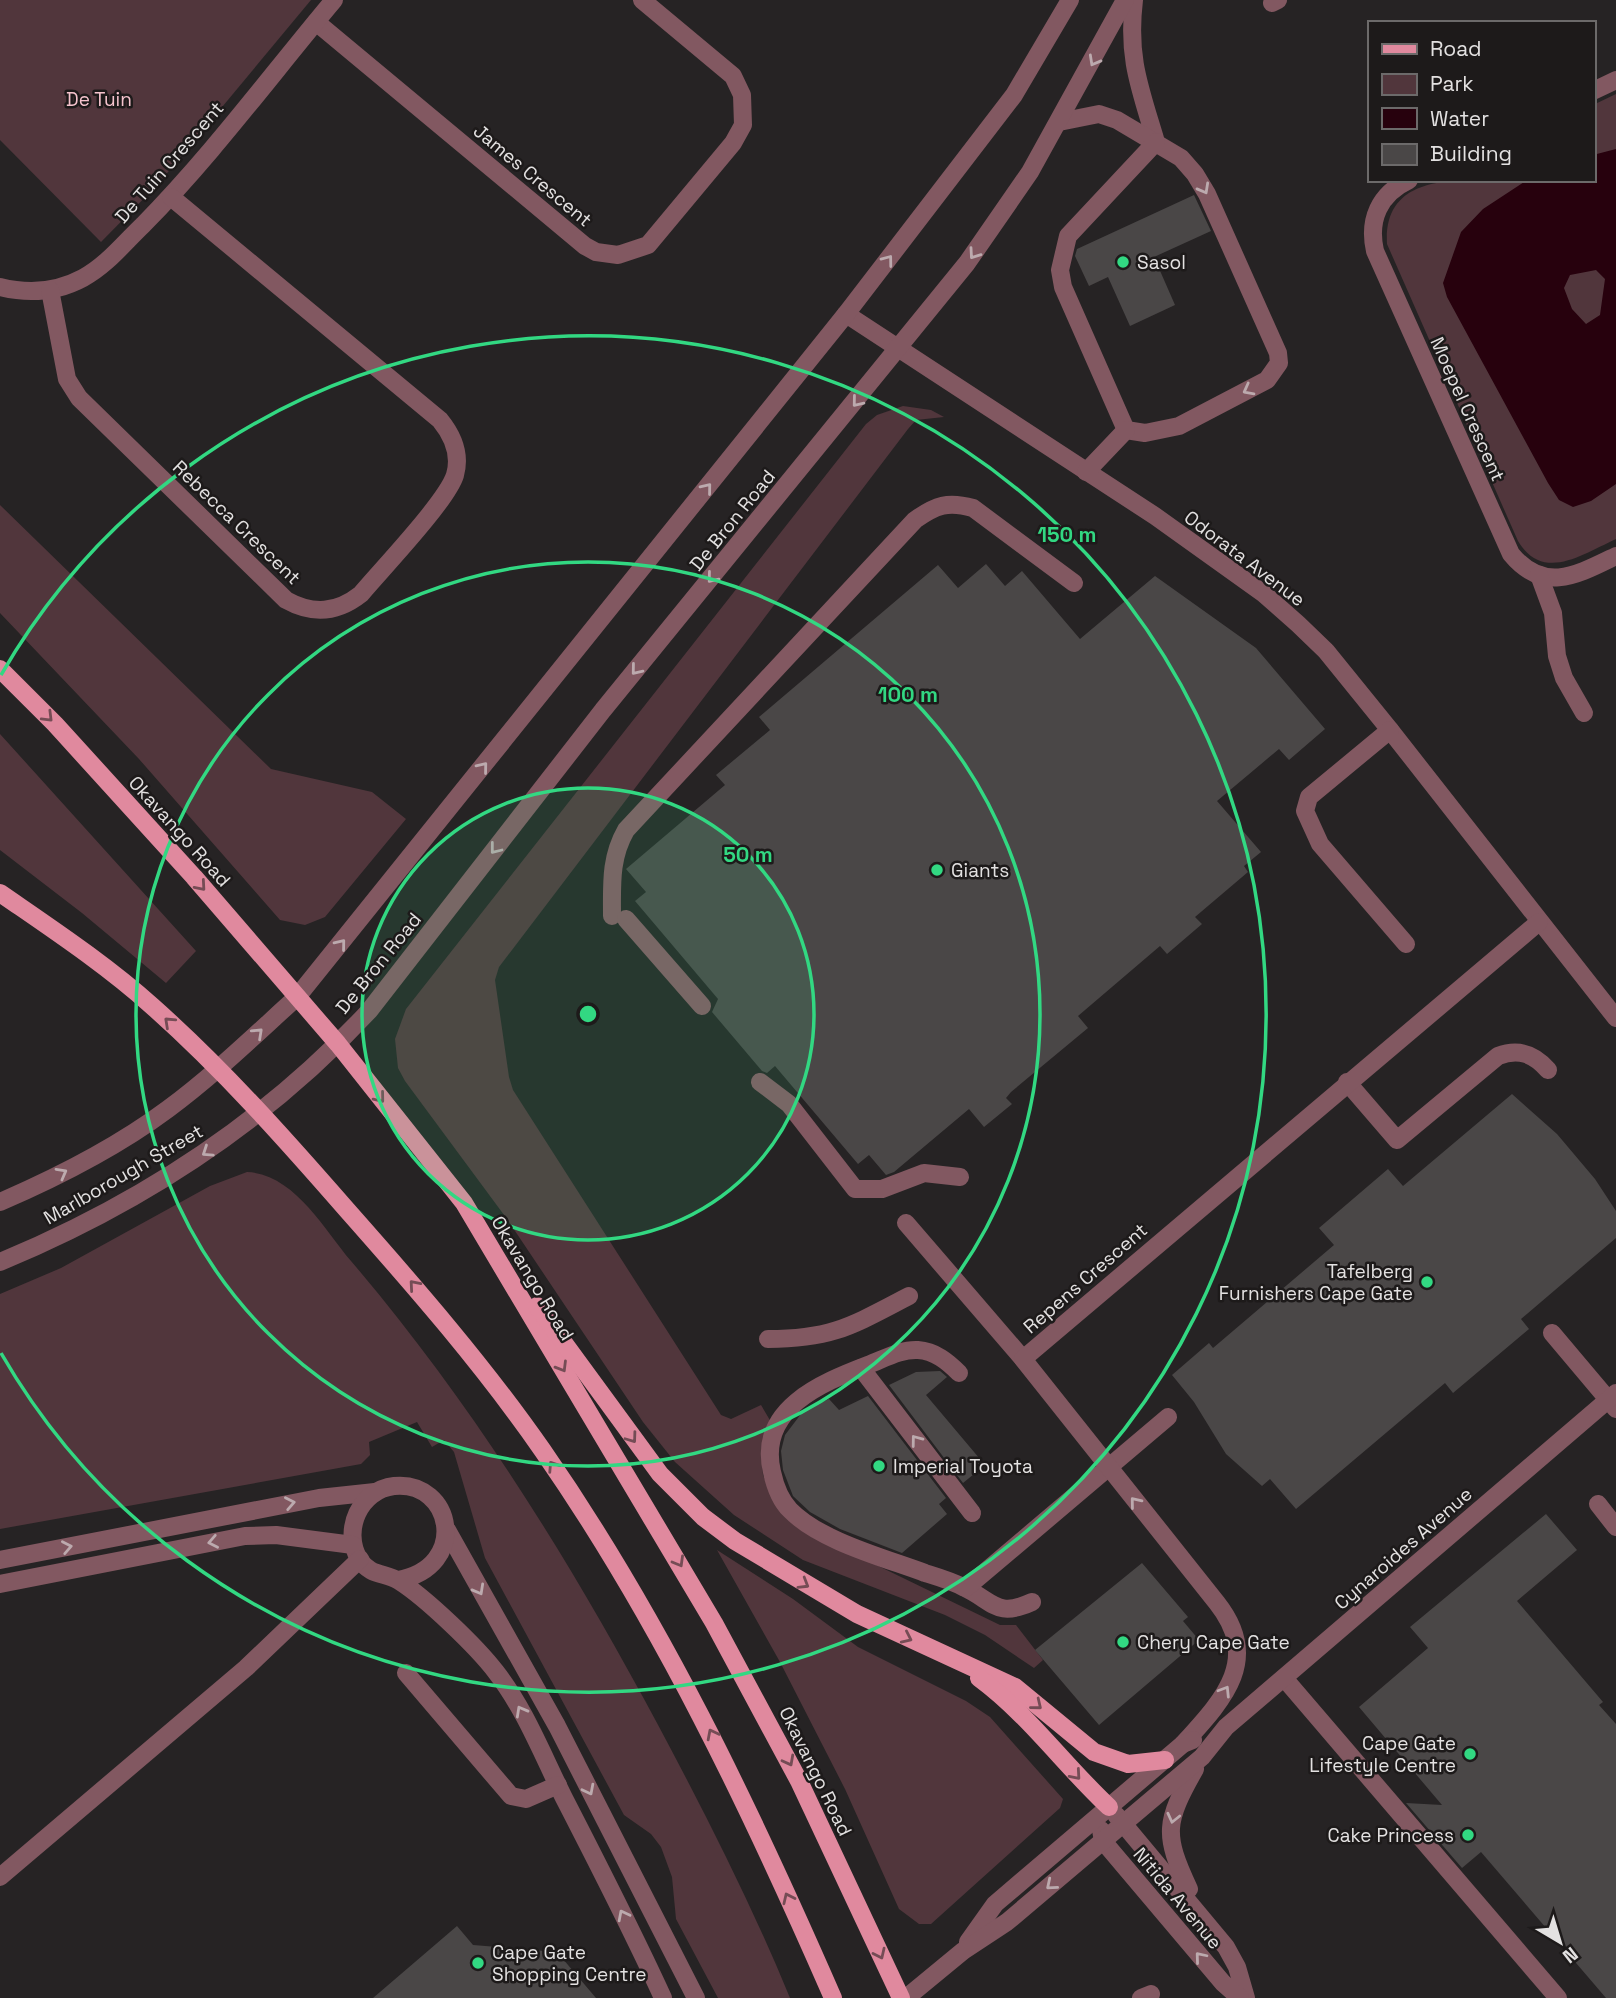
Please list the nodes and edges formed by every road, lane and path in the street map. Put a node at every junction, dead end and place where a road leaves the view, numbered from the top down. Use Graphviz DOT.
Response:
graph roads {
  1 [pos="334,0"];
  2 [pos="642,0"];
  3 [pos="1070,0"];
  4 [pos="1125,0"];
  5 [pos="1134,0"];
  6 [pos="316,22"];
  7 [pos="1616,80"];
  8 [pos="1595,90"];
  9 [pos="1059,122"];
  10 [pos="1156,142"];
  11 [pos="1406,182"];
  12 [pos="171,197"];
  13 [pos="0,288"];
  14 [pos="50,290"];
  15 [pos="846,314"];
  16 [pos="900,349"];
  17 [pos="1126,430"];
  18 [pos="1086,472"];
  19 [pos="1616,556"];
  20 [pos="1539,575"];
  21 [pos="1074,583"];
  22 [pos="0,669"];
  23 [pos="1584,713"];
  24 [pos="1390,730"];
  25 [pos="0,893"];
  26 [pos="1539,922"];
  27 [pos="1406,944"];
  28 [pos="297,997"];
  29 [pos="702,1006"];
  30 [pos="1616,1018"];
  31 [pos="338,1044"];
  32 [pos="219,1069"];
  33 [pos="1548,1070"];
  34 [pos="760,1082"];
  35 [pos="1347,1082"];
  36 [pos="262,1113"];
  37 [pos="960,1177"];
  38 [pos="0,1202"];
  39 [pos="464,1203"];
  40 [pos="906,1223"];
  41 [pos="0,1262"];
  42 [pos="909,1296"];
  43 [pos="1552,1334"];
  44 [pos="768,1339"];
  45 [pos="1023,1359"];
  46 [pos="861,1368"];
  47 [pos="959,1373"];
  48 [pos="1613,1401"];
  49 [pos="1168,1417"];
  50 [pos="1108,1468"];
  51 [pos="375,1492"];
  52 [pos="1598,1504"];
  53 [pos="972,1513"];
  54 [pos="1616,1527"];
  55 [pos="447,1530"];
  56 [pos="357,1552"];
  57 [pos="0,1560"];
  58 [pos="398,1580"];
  59 [pos="0,1584"];
  60 [pos="966,1588"];
  61 [pos="1032,1602"];
  62 [pos="957,1661"];
  63 [pos="406,1673"];
  64 [pos="1284,1678"];
  65 [pos="1226,1727"];
  66 [pos="1183,1744"];
  67 [pos="1202,1757"];
  68 [pos="1165,1760"];
  69 [pos="558,1785"];
  70 [pos="1104,1812"];
  71 [pos="1125,1822"];
  72 [pos="1103,1841"];
  73 [pos="0,1877"];
  74 [pos="1201,1914"];
  75 [pos="963,1951"];
  76 [pos="663,1998"];
  77 [pos="696,1998"];
  78 [pos="833,1998"];
  79 [pos="901,1998"];
  80 [pos="906,1998"];
  81 [pos="1240,1998"];
  82 [pos="1246,1998"];
  83 [pos="1558,1998"];
  1 -- 6 [label="street, De Tuin Crescent"];
  2 -- 6 [label="street, James Crescent"];
  15 -- 3 [label="street, De Bron Road, one-way"];
  4 -- 9 [label="street, De Bron Road, one-way"];
  5 -- 10 [label="street"];
  6 -- 12 [label="street, De Tuin Crescent"];
  7 -- 8 [label="street"];
  9 -- 10 [label="street"];
  9 -- 16 [label="street, De Bron Road, one-way"];
  10 -- 17 [label="street"];
  10 -- 17 [label="street, one-way"];
  11 -- 20 [label="street, Moepel Crescent"];
  12 -- 14 [label="street, De Tuin Crescent"];
  12 -- 14 [label="street, Rebecca Crescent"];
  13 -- 14 [label="street, De Tuin Crescent"];
  15 -- 16 [label="street, Odorata Avenue"];
  28 -- 15 [label="street, De Bron Road, one-way"];
  16 -- 18 [label="street, Odorata Avenue"];
  16 -- 31 [label="street, De Bron Road, one-way"];
  17 -- 18 [label="street"];
  18 -- 24 [label="street, Odorata Avenue"];
  19 -- 20 [label="street"];
  20 -- 23 [label="street"];
  21 -- 29 [label="street"];
  22 -- 28 [label="main road, Okavango Road, one-way"];
  24 -- 26 [label="street, Odorata Avenue"];
  24 -- 27 [label="street"];
  32 -- 25 [label="main road, one-way"];
  26 -- 30 [label="street, Odorata Avenue"];
  26 -- 35 [label="street, Repens Crescent"];
  28 -- 31 [label="main road, Okavango Road"];
  32 -- 28 [label="street, De Bron Road, one-way"];
  31 -- 36 [label="street, De Bron Road"];
  31 -- 39 [label="main road, Okavango Road, one-way"];
  32 -- 36 [label="main road"];
  38 -- 32 [label="street, Marlborough Street, one-way"];
  33 -- 35 [label="street"];
  34 -- 37 [label="street"];
  35 -- 45 [label="street, Repens Crescent"];
  36 -- 41 [label="street, Marlborough Street, one-way"];
  78 -- 36 [label="main road, one-way"];
  39 -- 62 [label="main road, one-way"];
  39 -- 79 [label="main road, Okavango Road, one-way"];
  40 -- 45 [label="street"];
  42 -- 44 [label="street"];
  43 -- 48 [label="street"];
  45 -- 50 [label="street, Repens Crescent"];
  46 -- 47 [label="street"];
  53 -- 46 [label="street, one-way"];
  46 -- 60 [label="street"];
  48 -- 64 [label="street, Cynaroides Avenue"];
  49 -- 50 [label="street"];
  50 -- 60 [label="street"];
  66 -- 50 [label="street, Repens Crescent, one-way"];
  51 -- 55 [label="street"];
  51 -- 56 [label="street"];
  57 -- 51 [label="street, one-way"];
  52 -- 54 [label="street"];
  55 -- 58 [label="street"];
  55 -- 77 [label="street, one-way"];
  56 -- 58 [label="street"];
  56 -- 59 [label="street, one-way"];
  56 -- 73 [label="street"];
  69 -- 58 [label="street, one-way"];
  60 -- 61 [label="street"];
  62 -- 68 [label="main road, one-way"];
  62 -- 70 [label="main road, one-way"];
  63 -- 69 [label="street"];
  64 -- 65 [label="street, Cynaroides Avenue"];
  64 -- 83 [label="street"];
  65 -- 66 [label="street, Cynaroides Avenue"];
  65 -- 67 [label="street, Cynaroides Avenue"];
  66 -- 68 [label="street, Cynaroides Avenue"];
  67 -- 71 [label="street, Cynaroides Avenue"];
  67 -- 74 [label="street, Nitida Avenue, one-way"];
  68 -- 70 [label="street, Cynaroides Avenue"];
  76 -- 69 [label="street, one-way"];
  70 -- 71 [label="street, Nitida Avenue"];
  70 -- 72 [label="street, Nitida Avenue"];
  70 -- 75 [label="street, Cynaroides Avenue"];
  71 -- 72 [label="street, Cynaroides Avenue"];
  71 -- 74 [label="street, Nitida Avenue"];
  72 -- 75 [label="street, Cynaroides Avenue, one-way"];
  81 -- 72 [label="street, Nitida Avenue, one-way"];
  74 -- 82 [label="street, Nitida Avenue"];
  75 -- 80 [label="street, Cynaroides Avenue"];
}
